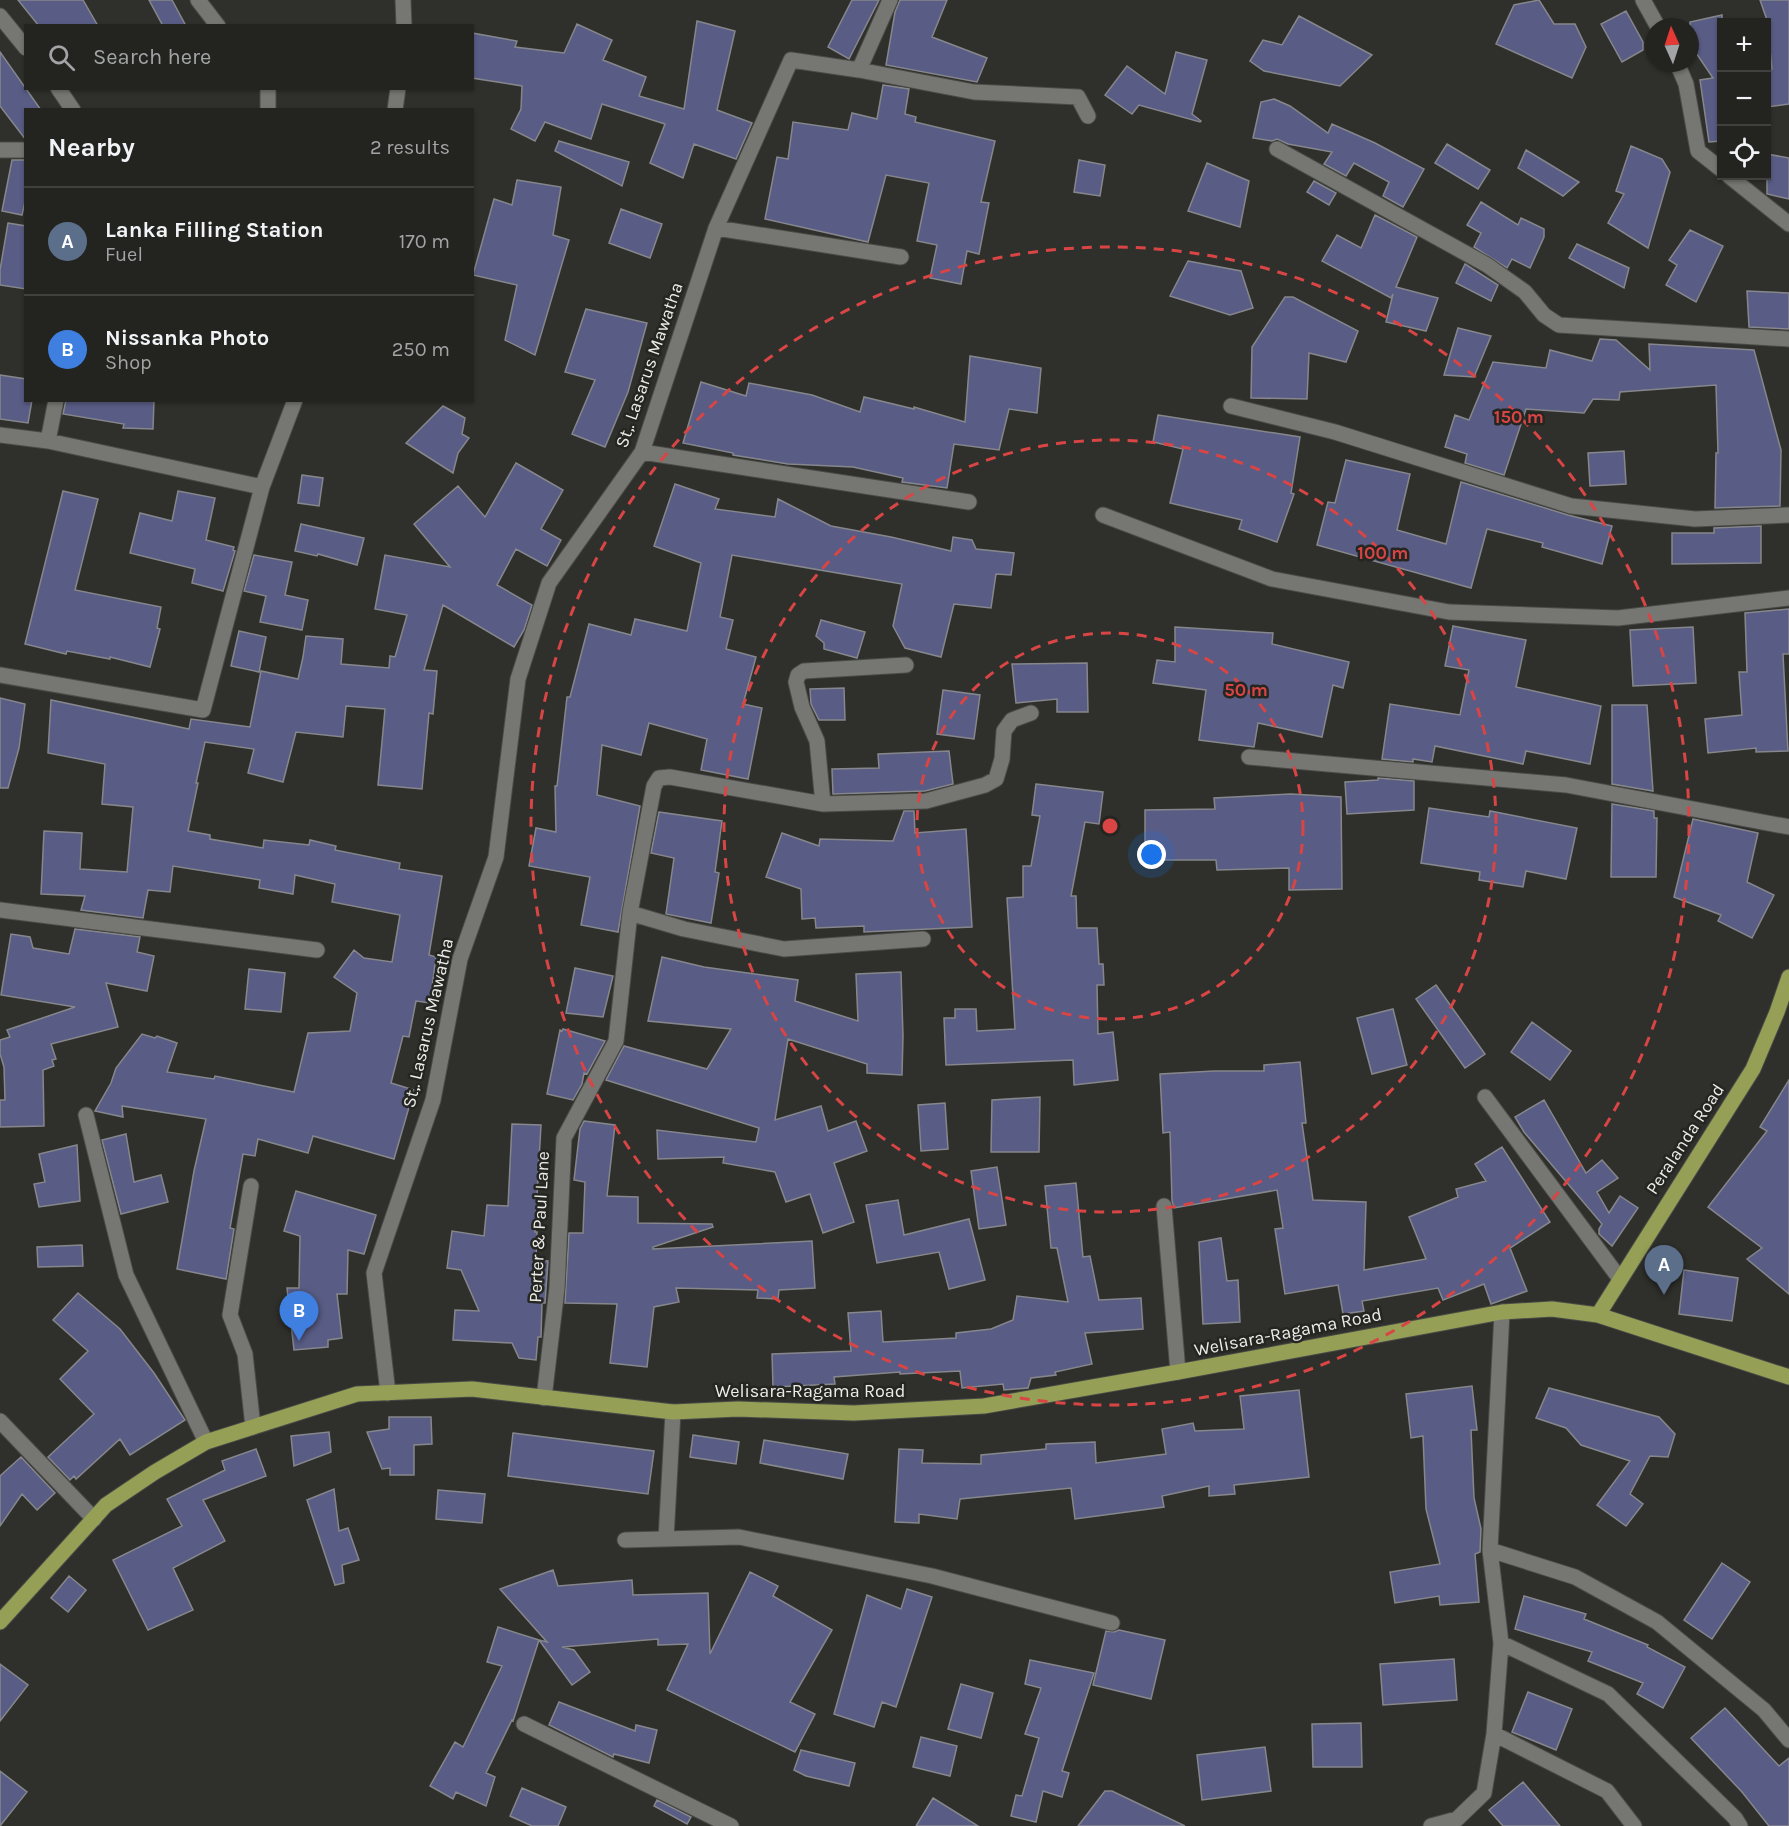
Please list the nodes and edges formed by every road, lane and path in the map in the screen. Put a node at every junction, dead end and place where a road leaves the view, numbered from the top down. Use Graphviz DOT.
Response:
graph roads {
  1 [pos="198,0"];
  2 [pos="403,0"];
  3 [pos="890,0"];
  4 [pos="1643,0"];
  5 [pos="0,16"];
  6 [pos="1653,18"];
  7 [pos="216,24"];
  8 [pos="404,24"];
  9 [pos="24,46"];
  10 [pos="859,70"];
  11 [pos="1681,72"];
  12 [pos="59,90"];
  13 [pos="268,90"];
  14 [pos="398,90"];
  15 [pos="72,108"];
  16 [pos="268,108"];
  17 [pos="395,108"];
  18 [pos="1088,116"];
  19 [pos="1277,149"];
  20 [pos="0,150"];
  21 [pos="24,150"];
  22 [pos="1717,166"];
  23 [pos="1734,180"];
  24 [pos="1789,224"];
  25 [pos="716,228"];
  26 [pos="901,257"];
  27 [pos="1789,339"];
  28 [pos="56,402"];
  29 [pos="293,402"];
  30 [pos="1231,406"];
  31 [pos="0,435"];
  32 [pos="48,441"];
  33 [pos="642,452"];
  34 [pos="262,487"];
  35 [pos="969,502"];
  36 [pos="1103,515"];
  37 [pos="1789,515"];
  38 [pos="1789,598"];
  39 [pos="906,665"];
  40 [pos="0,675"];
  41 [pos="1031,713"];
  42 [pos="1249,757"];
  43 [pos="823,804"];
  44 [pos="1789,827"];
  45 [pos="0,910"];
  46 [pos="630,913"];
  47 [pos="923,939"];
  48 [pos="317,950"];
  49 [pos="1789,977"];
  50 [pos="1485,1096"];
  51 [pos="86,1115"];
  52 [pos="251,1186"];
  53 [pos="1164,1206"];
  54 [pos="1620,1279"];
  55 [pos="1502,1312"];
  56 [pos="1598,1315"];
  57 [pos="1178,1372"];
  58 [pos="1789,1377"];
  59 [pos="388,1393"];
  60 [pos="544,1398"];
  61 [pos="673,1412"];
  62 [pos="0,1421"];
  63 [pos="254,1427"];
  64 [pos="206,1442"];
  65 [pos="94,1519"];
  66 [pos="666,1539"];
  67 [pos="625,1540"];
  68 [pos="1490,1550"];
  69 [pos="0,1622"];
  70 [pos="1112,1623"];
  71 [pos="1501,1643"];
  72 [pos="524,1724"];
  73 [pos="1494,1734"];
  74 [pos="1789,1740"];
  75 [pos="731,1826"];
  76 [pos="1431,1826"];
  77 [pos="1634,1826"];
  78 [pos="1740,1826"];
  1 -- 7 [label="street"];
  2 -- 8 [label="street"];
  3 -- 10 [label="street"];
  4 -- 6 [label="street"];
  5 -- 9 [label="street"];
  10 -- 18 [label="street, St,. Lasarus Mawatha"];
  10 -- 25 [label="street, St,. Lasarus Mawatha"];
  11 -- 22 [label="street"];
  12 -- 15 [label="street"];
  13 -- 16 [label="street"];
  14 -- 17 [label="street"];
  19 -- 27 [label="street"];
  20 -- 21 [label="street"];
  23 -- 24 [label="street"];
  25 -- 26 [label="street"];
  25 -- 33 [label="street, St,. Lasarus Mawatha"];
  28 -- 32 [label="street"];
  29 -- 34 [label="street"];
  30 -- 37 [label="street"];
  31 -- 32 [label="street"];
  32 -- 34 [label="street"];
  33 -- 35 [label="street"];
  33 -- 59 [label="street, St,. Lasarus Mawatha"];
  34 -- 40 [label="street"];
  36 -- 38 [label="street"];
  39 -- 43 [label="street"];
  41 -- 43 [label="street"];
  42 -- 44 [label="street"];
  43 -- 46 [label="street, Perter & Paul Lane"];
  45 -- 48 [label="street"];
  46 -- 47 [label="street"];
  46 -- 60 [label="street, Perter & Paul Lane"];
  49 -- 54 [label="main road, Peralanda Road"];
  50 -- 54 [label="street"];
  51 -- 64 [label="street"];
  52 -- 63 [label="street"];
  53 -- 57 [label="street"];
  54 -- 56 [label="main road, Peralanda Road"];
  55 -- 56 [label="main road, Welisara-Ragama Road"];
  55 -- 57 [label="main road, Welisara-Ragama Road"];
  55 -- 68 [label="street"];
  56 -- 58 [label="main road, Welisara-Ragama Road"];
  57 -- 61 [label="main road, Welisara-Ragama Road"];
  59 -- 60 [label="main road, Welisara-Ragama Road"];
  59 -- 63 [label="main road, Welisara-Ragama Road"];
  60 -- 61 [label="main road, Welisara-Ragama Road"];
  61 -- 66 [label="street"];
  62 -- 65 [label="street"];
  63 -- 64 [label="main road, Welisara-Ragama Road"];
  64 -- 65 [label="main road, Welisara-Ragama Road"];
  65 -- 69 [label="main road, Welisara-Ragama Road"];
  66 -- 67 [label="street"];
  66 -- 70 [label="street"];
  68 -- 71 [label="street"];
  68 -- 74 [label="street"];
  71 -- 73 [label="street"];
  71 -- 78 [label="street"];
  72 -- 75 [label="street"];
  73 -- 76 [label="street"];
  73 -- 77 [label="street"];
}
